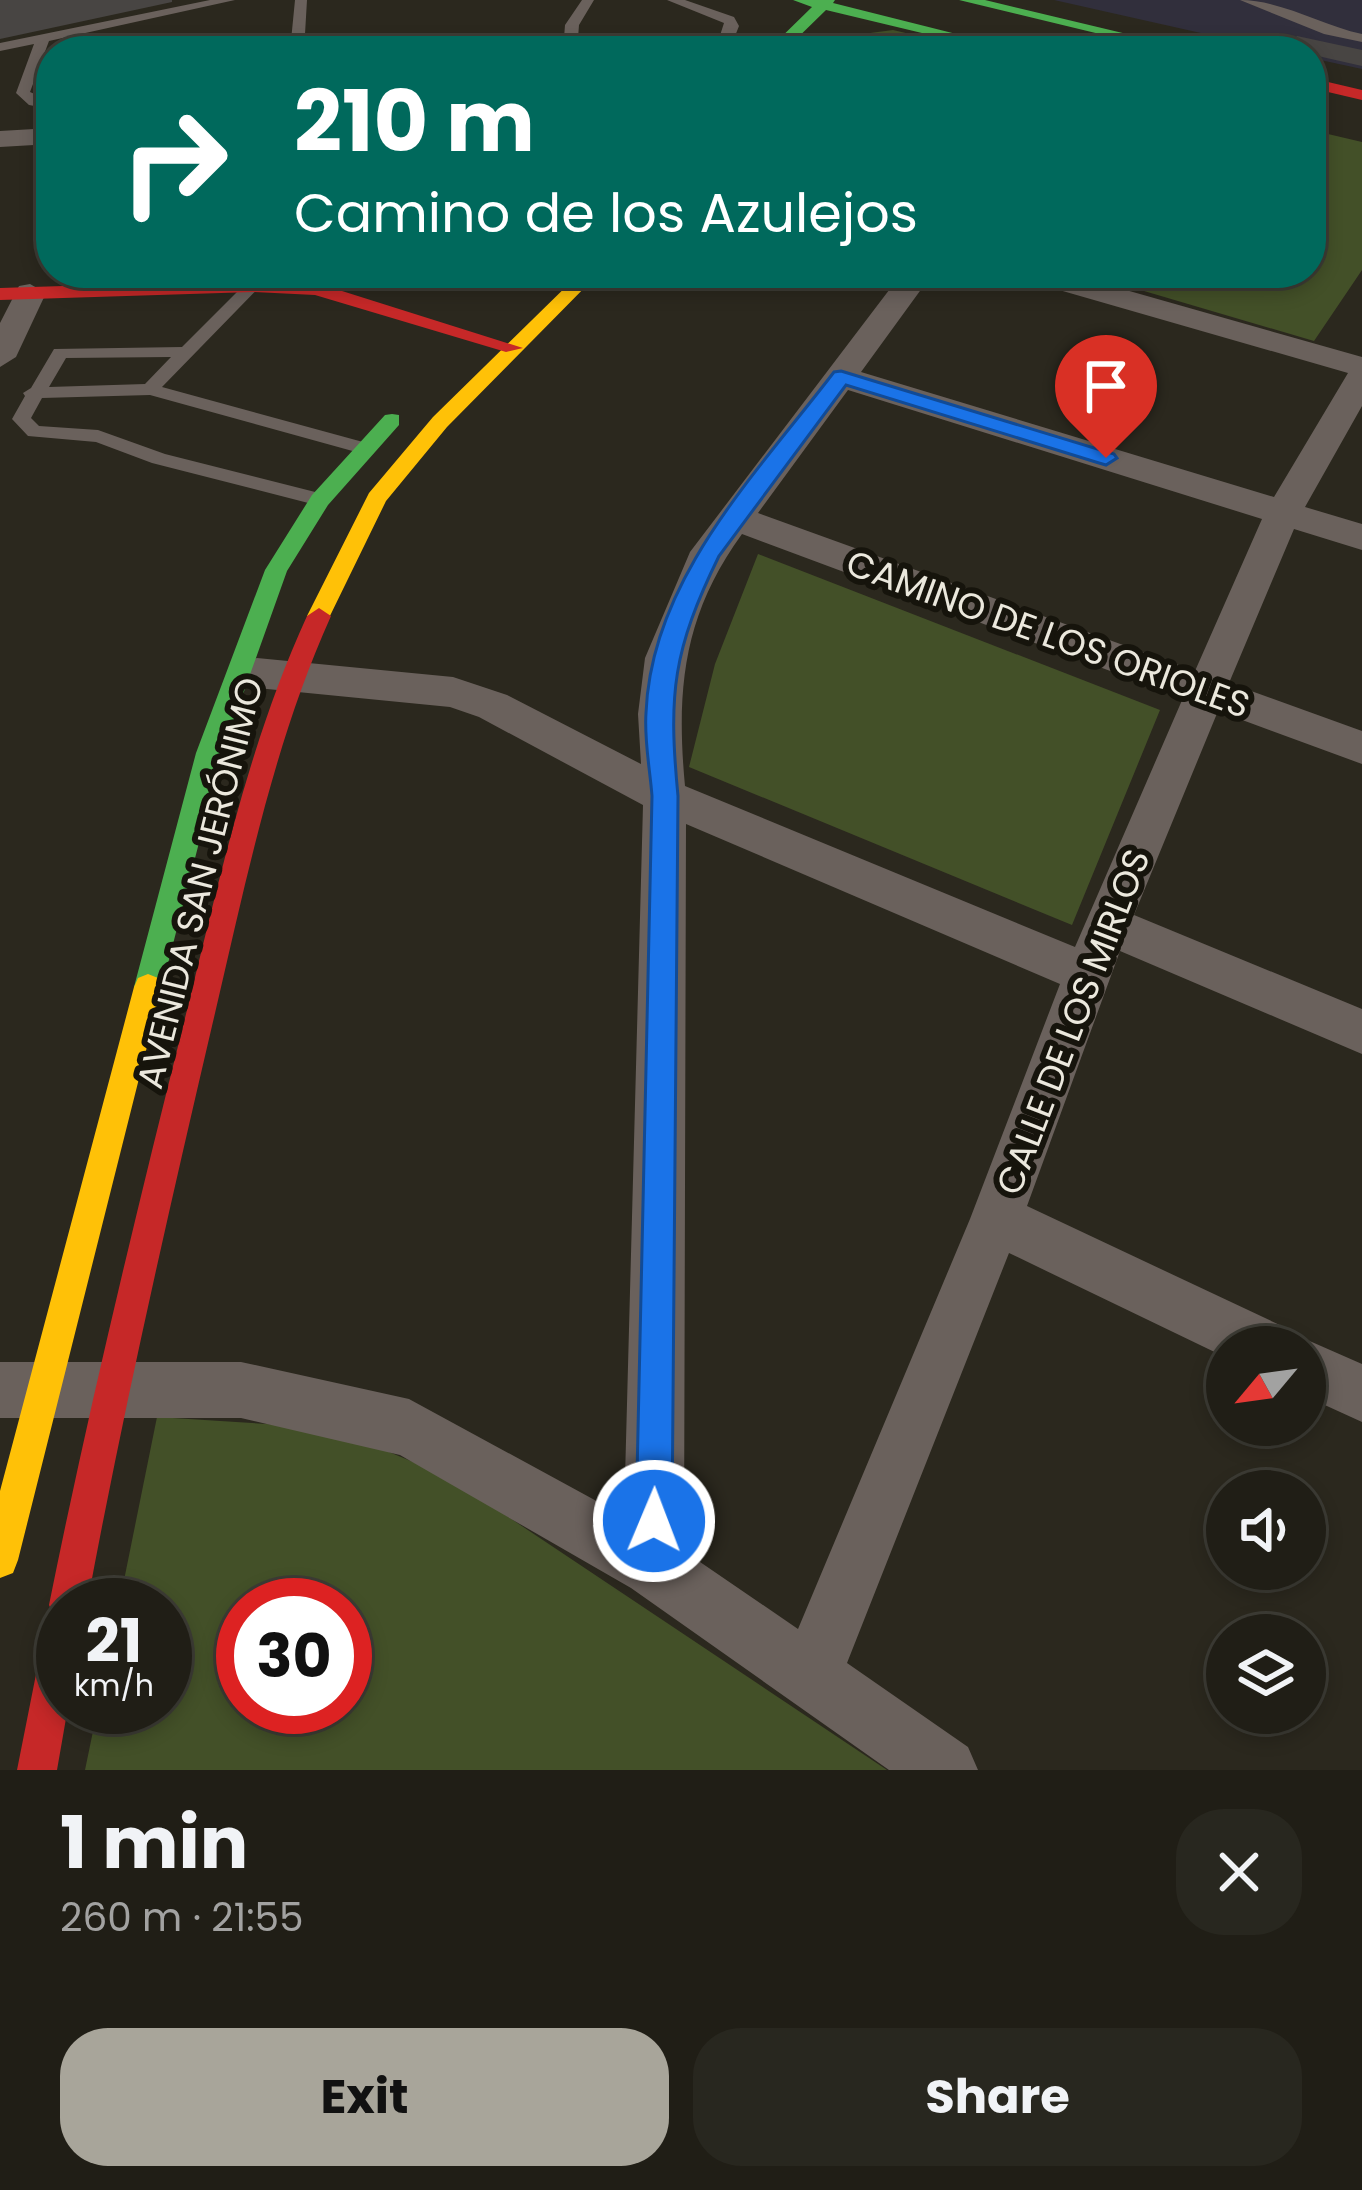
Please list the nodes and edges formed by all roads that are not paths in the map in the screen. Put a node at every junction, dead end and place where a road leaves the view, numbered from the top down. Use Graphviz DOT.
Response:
graph roads {
  1 [pos="229,0"];
  2 [pos="301,0"];
  3 [pos="588,0"];
  4 [pos="673,0"];
  5 [pos="966,0"];
  6 [pos="1246,0"];
  7 [pos="816,2"];
  8 [pos="865,7"];
  9 [pos="54,36"];
  10 [pos="298,36"];
  11 [pos="571,36"];
  12 [pos="727,36"];
  13 [pos="788,36"];
  14 [pos="833,36"];
  15 [pos="965,36"];
  16 [pos="1124,36"];
  17 [pos="1324,36"];
  18 [pos="1326,36"];
  19 [pos="1362,38"];
  20 [pos="36,40"];
  21 [pos="0,47"];
  22 [pos="36,59"];
  23 [pos="1326,87"];
  24 [pos="1362,95"];
  25 [pos="36,102"];
  26 [pos="36,137"];
  27 [pos="0,139"];
  28 [pos="113,288"];
  29 [pos="250,288"];
  30 [pos="310,288"];
  31 [pos="575,288"];
  32 [pos="906,288"];
  33 [pos="1085,288"];
  34 [pos="15,294"];
  35 [pos="483,328"];
  36 [pos="513,348"];
  37 [pos="185,352"];
  38 [pos="0,357"];
  39 [pos="444,365"];
  40 [pos="1362,367"];
  41 [pos="841,377"];
  42 [pos="1362,377"];
  43 [pos="150,388"];
  44 [pos="32,393"];
  45 [pos="406,404"];
  46 [pos="367,449"];
  47 [pos="320,500"];
  48 [pos="1282,513"];
  49 [pos="735,518"];
  50 [pos="1362,537"];
  51 [pos="237,671"];
  52 [pos="289,676"];
  53 [pos="1205,693"];
  54 [pos="1362,748"];
  55 [pos="665,796"];
  56 [pos="1108,925"];
  57 [pos="1087,974"];
  58 [pos="1362,1032"];
  59 [pos="996,1219"];
  60 [pos="1220,1326"];
  61 [pos="1326,1376"];
  62 [pos="110,1388"];
  63 [pos="22,1390"];
  64 [pos="1362,1394"];
  65 [pos="0,1560"];
  66 [pos="653,1567"];
  67 [pos="73,1578"];
  68 [pos="809,1679"];
  69 [pos="44,1734"];
  70 [pos="37,1770"];
  71 [pos="945,1770"];
  1 -- 9 [label="lane"];
  2 -- 10 [label="lane"];
  3 -- 11 [label="lane"];
  4 -- 12 [label="lane"];
  5 -- 16 [label="street"];
  6 -- 17 [label="lane"];
  7 -- 8 [label="street"];
  7 -- 13 [label="street"];
  8 -- 14 [label="street"];
  8 -- 15 [label="street"];
  18 -- 19 [label="lane"];
  20 -- 21 [label="lane"];
  22 -- 25 [label="lane"];
  23 -- 24 [label="street"];
  26 -- 27 [label="street"];
  28 -- 34 [label="street"];
  29 -- 37 [label="lane"];
  30 -- 35 [label="street"];
  31 -- 36 [label="street, AVENIDA SAN JERÓNIMO"];
  32 -- 41 [label="street"];
  33 -- 40 [label="street"];
  34 -- 38 [label="street"];
  35 -- 36 [label="street"];
  35 -- 39 [label="street"];
  36 -- 52 [label="street, AVENIDA SAN JERÓNIMO"];
  37 -- 43 [label="lane"];
  37 -- 44 [label="lane"];
  41 -- 48 [label="street"];
  41 -- 49 [label="street"];
  42 -- 48 [label="street, CALLE DE LOS MIRLOS"];
  43 -- 44 [label="lane"];
  43 -- 46 [label="lane"];
  44 -- 47 [label="lane"];
  45 -- 46 [label="street, AVENIDA SAN JERÓNIMO"];
  46 -- 47 [label="street, AVENIDA SAN JERÓNIMO"];
  47 -- 51 [label="street, AVENIDA SAN JERÓNIMO"];
  48 -- 50 [label="street"];
  48 -- 53 [label="street, CALLE DE LOS MIRLOS"];
  49 -- 53 [label="street, CAMINO DE LOS ORIOLES"];
  49 -- 55 [label="street"];
  51 -- 52 [label="street"];
  51 -- 63 [label="street, AVENIDA SAN JERÓNIMO"];
  52 -- 55 [label="street"];
  52 -- 62 [label="street, AVENIDA SAN JERÓNIMO"];
  53 -- 54 [label="street, CAMINO DE LOS ORIOLES"];
  53 -- 56 [label="street, CALLE DE LOS MIRLOS"];
  55 -- 57 [label="street"];
  55 -- 66 [label="street"];
  56 -- 57 [label="street, CALLE DE LOS MIRLOS"];
  56 -- 58 [label="street"];
  57 -- 59 [label="street, CALLE DE LOS MIRLOS"];
  59 -- 60 [label="street"];
  59 -- 68 [label="street, CALLE DE LOS MIRLOS"];
  61 -- 64 [label="street"];
  62 -- 63 [label="street"];
  62 -- 66 [label="street"];
  62 -- 67 [label="street, AVENIDA SAN JERÓNIMO"];
  63 -- 65 [label="street, AVENIDA SAN JERÓNIMO"];
  66 -- 68 [label="street"];
  68 -- 71 [label="street"];
  69 -- 70 [label="street"];
}
